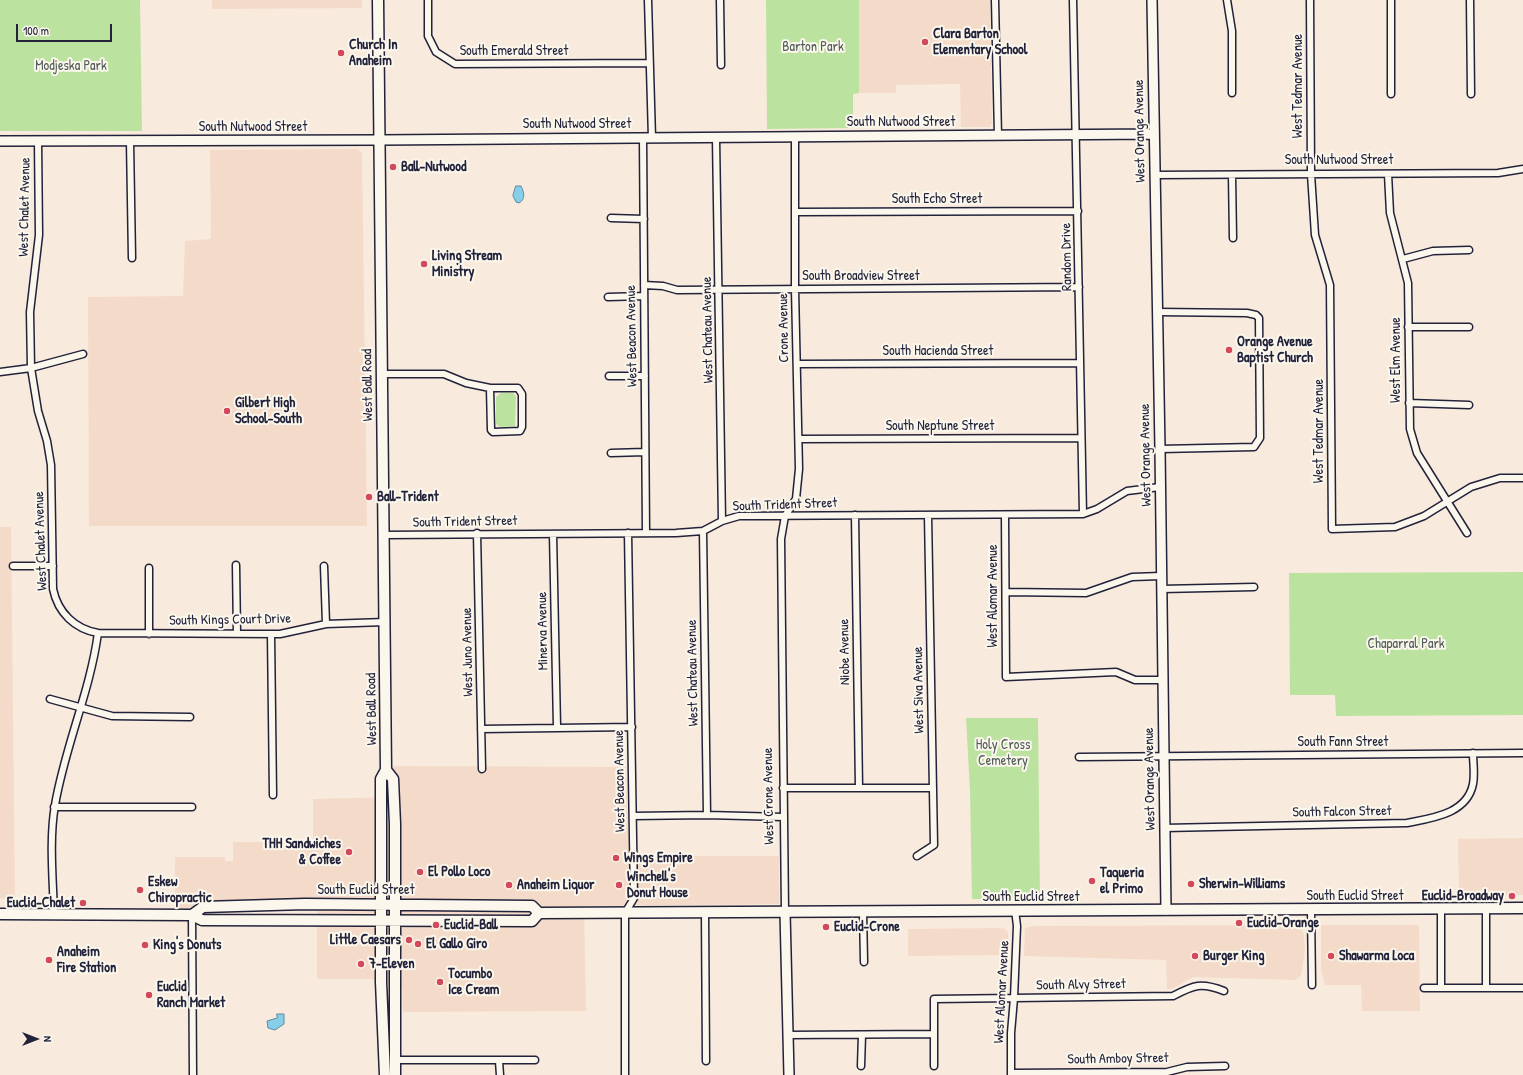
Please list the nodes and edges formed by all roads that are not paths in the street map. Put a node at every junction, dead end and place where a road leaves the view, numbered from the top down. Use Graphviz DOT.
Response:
graph roads {
  1 [pos="378,0"];
  2 [pos="428,0"];
  3 [pos="648,0"];
  4 [pos="720,0"];
  5 [pos="995,0"];
  6 [pos="1073,0"];
  7 [pos="1152,0"];
  8 [pos="1227,0"];
  9 [pos="1310,0"];
  10 [pos="1391,0"];
  11 [pos="1470,0"];
  12 [pos="649,63"];
  13 [pos="721,65"];
  14 [pos="1232,93"];
  15 [pos="1391,94"];
  16 [pos="1471,94"];
  17 [pos="1153,134"];
  18 [pos="1076,135"];
  19 [pos="998,136"];
  20 [pos="795,137"];
  21 [pos="647,138"];
  22 [pos="716,138"];
  23 [pos="38,140"];
  24 [pos="380,140"];
  25 [pos="0,141"];
  26 [pos="130,141"];
  27 [pos="1523,170"];
  28 [pos="1311,174"];
  29 [pos="1388,174"];
  30 [pos="1154,175"];
  31 [pos="1232,175"];
  32 [pos="1078,211"];
  33 [pos="796,212"];
  34 [pos="611,218"];
  35 [pos="644,219"];
  36 [pos="1233,238"];
  37 [pos="1469,250"];
  38 [pos="132,258"];
  39 [pos="1403,258"];
  40 [pos="644,285"];
  41 [pos="1079,287"];
  42 [pos="795,289"];
  43 [pos="719,290"];
  44 [pos="644,296"];
  45 [pos="608,297"];
  46 [pos="1157,312"];
  47 [pos="1408,327"];
  48 [pos="1468,327"];
  49 [pos="83,354"];
  50 [pos="1080,363"];
  51 [pos="797,364"];
  52 [pos="32,368"];
  53 [pos="0,372"];
  54 [pos="382,374"];
  55 [pos="609,376"];
  56 [pos="645,376"];
  57 [pos="490,388"];
  58 [pos="1408,403"];
  59 [pos="1469,405"];
  60 [pos="1081,438"];
  61 [pos="799,439"];
  62 [pos="1160,449"];
  63 [pos="645,452"];
  64 [pos="611,453"];
  65 [pos="1523,478"];
  66 [pos="1160,486"];
  67 [pos="1447,501"];
  68 [pos="1083,514"];
  69 [pos="855,515"];
  70 [pos="928,515"];
  71 [pos="1005,515"];
  72 [pos="785,516"];
  73 [pos="722,521"];
  74 [pos="703,531"];
  75 [pos="628,533"];
  76 [pos="646,533"];
  77 [pos="1467,533"];
  78 [pos="477,534"];
  79 [pos="553,534"];
  80 [pos="384,535"];
  81 [pos="236,565"];
  82 [pos="14,566"];
  83 [pos="53,566"];
  84 [pos="324,566"];
  85 [pos="149,568"];
  86 [pos="1161,576"];
  87 [pos="1254,588"];
  88 [pos="1161,589"];
  89 [pos="1006,592"];
  90 [pos="385,622"];
  91 [pos="326,624"];
  92 [pos="98,633"];
  93 [pos="149,634"];
  94 [pos="237,634"];
  95 [pos="271,634"];
  96 [pos="1162,680"];
  97 [pos="50,699"];
  98 [pos="80,708"];
  99 [pos="190,717"];
  100 [pos="557,727"];
  101 [pos="632,727"];
  102 [pos="481,729"];
  103 [pos="1473,753"];
  104 [pos="1523,753"];
  105 [pos="1163,755"];
  106 [pos="1079,757"];
  107 [pos="482,769"];
  108 [pos="386,770"];
  109 [pos="783,788"];
  110 [pos="859,788"];
  111 [pos="932,788"];
  112 [pos="274,795"];
  113 [pos="54,807"];
  114 [pos="192,807"];
  115 [pos="707,815"];
  116 [pos="633,816"];
  117 [pos="784,817"];
  118 [pos="1164,828"];
  119 [pos="917,856"];
  120 [pos="381,904"];
  121 [pos="396,904"];
  122 [pos="1486,908"];
  123 [pos="1523,908"];
  124 [pos="1441,909"];
  125 [pos="1015,910"];
  126 [pos="1166,910"];
  127 [pos="1311,910"];
  128 [pos="863,911"];
  129 [pos="705,912"];
  130 [pos="785,912"];
  131 [pos="625,913"];
  132 [pos="0,914"];
  133 [pos="54,914"];
  134 [pos="539,914"];
  135 [pos="192,915"];
  136 [pos="396,920"];
  137 [pos="381,921"];
  138 [pos="864,962"];
  139 [pos="1312,985"];
  140 [pos="1424,988"];
  141 [pos="1441,988"];
  142 [pos="1486,988"];
  143 [pos="1523,988"];
  144 [pos="1224,991"];
  145 [pos="1014,998"];
  146 [pos="934,1034"];
  147 [pos="788,1035"];
  148 [pos="862,1035"];
  149 [pos="384,1060"];
  150 [pos="395,1060"];
  151 [pos="535,1060"];
  152 [pos="706,1060"];
  153 [pos="499,1061"];
  154 [pos="861,1066"];
  155 [pos="934,1066"];
  156 [pos="1225,1066"];
  157 [pos="1012,1074"];
  158 [pos="192,1075"];
  159 [pos="385,1075"];
  160 [pos="395,1075"];
  161 [pos="500,1075"];
  162 [pos="625,1075"];
  163 [pos="788,1075"];
  1 -- 24 [label="main road, West Ball Road"];
  2 -- 12 [label="street, South Emerald Street"];
  3 -- 12 [label="street, West Beacon Avenue"];
  4 -- 13 [label="street"];
  5 -- 19 [label="street"];
  6 -- 18 [label="street, Random Drive"];
  7 -- 17 [label="street, West Orange Avenue"];
  8 -- 14 [label="street"];
  9 -- 28 [label="street, West Tedmar Avenue"];
  10 -- 15 [label="street"];
  11 -- 16 [label="street"];
  12 -- 21 [label="street, West Beacon Avenue"];
  17 -- 18 [label="street, South Nutwood Street"];
  17 -- 30 [label="street, West Orange Avenue"];
  18 -- 19 [label="street, South Nutwood Street"];
  18 -- 32 [label="street, Random Drive"];
  19 -- 20 [label="street, South Nutwood Street"];
  20 -- 22 [label="street, South Nutwood Street"];
  20 -- 33 [label="street, Crone Avenue"];
  21 -- 22 [label="street, South Nutwood Street"];
  21 -- 24 [label="street, South Nutwood Street"];
  21 -- 35 [label="street, West Beacon Avenue"];
  22 -- 43 [label="street, West Chateau Avenue"];
  23 -- 25 [label="street, South Nutwood Street"];
  23 -- 26 [label="street, South Nutwood Street"];
  23 -- 52 [label="street, West Chalet Avenue"];
  24 -- 26 [label="street, South Nutwood Street"];
  24 -- 54 [label="main road, West Ball Road"];
  26 -- 38 [label="street"];
  27 -- 29 [label="street, South Nutwood Street"];
  28 -- 29 [label="street, South Nutwood Street"];
  28 -- 31 [label="street, South Nutwood Street"];
  28 -- 67 [label="street, West Tedmar Avenue"];
  29 -- 39 [label="street, West Elm Avenue"];
  30 -- 31 [label="street, South Nutwood Street"];
  30 -- 46 [label="street, West Orange Avenue"];
  31 -- 36 [label="street"];
  32 -- 33 [label="street, South Echo Street"];
  32 -- 41 [label="street, Random Drive"];
  33 -- 42 [label="street, Crone Avenue"];
  34 -- 35 [label="street"];
  35 -- 40 [label="street, West Beacon Avenue"];
  37 -- 39 [label="street"];
  39 -- 47 [label="street, West Elm Avenue"];
  40 -- 43 [label="street, South Broadview Street"];
  40 -- 44 [label="street, West Beacon Avenue"];
  41 -- 42 [label="street, South Broadview Street"];
  41 -- 50 [label="street, Random Drive"];
  42 -- 43 [label="street, South Broadview Street"];
  42 -- 51 [label="street, Crone Avenue"];
  43 -- 73 [label="street, West Chateau Avenue"];
  44 -- 45 [label="street"];
  44 -- 56 [label="street, West Beacon Avenue"];
  46 -- 62 [label="street, West Orange Avenue"];
  46 -- 62 [label="street"];
  47 -- 48 [label="street"];
  47 -- 58 [label="street, West Elm Avenue"];
  49 -- 52 [label="street"];
  50 -- 51 [label="street, South Hacienda Street"];
  50 -- 60 [label="street, Random Drive"];
  51 -- 61 [label="street, Crone Avenue"];
  52 -- 53 [label="street"];
  52 -- 83 [label="street, West Chalet Avenue"];
  54 -- 57 [label="street"];
  54 -- 80 [label="main road, West Ball Road"];
  55 -- 56 [label="street"];
  56 -- 63 [label="street, West Beacon Avenue"];
  57 -- 57 [label="street"];
  58 -- 59 [label="street"];
  58 -- 67 [label="street, West Elm Avenue"];
  60 -- 61 [label="street, South Neptune Street"];
  60 -- 68 [label="street, Random Drive"];
  61 -- 72 [label="street, Crone Avenue"];
  62 -- 66 [label="street, West Orange Avenue"];
  63 -- 64 [label="street"];
  63 -- 76 [label="street, West Beacon Avenue"];
  65 -- 67 [label="street"];
  66 -- 68 [label="street, South Trident Street"];
  66 -- 86 [label="street, West Orange Avenue"];
  67 -- 77 [label="street, West Elm Avenue"];
  68 -- 71 [label="street, South Trident Street"];
  69 -- 70 [label="street, South Trident Street"];
  69 -- 72 [label="street, South Trident Street"];
  69 -- 110 [label="street, Niobe Avenue"];
  70 -- 71 [label="street, South Trident Street"];
  70 -- 111 [label="street, West Siva Avenue"];
  71 -- 89 [label="street, West Alomar Avenue"];
  72 -- 73 [label="street, South Trident Street"];
  72 -- 109 [label="street, West Crone Avenue"];
  73 -- 74 [label="street, South Trident Street"];
  74 -- 76 [label="street, South Trident Street"];
  74 -- 115 [label="street, West Chateau Avenue"];
  75 -- 76 [label="street, South Trident Street"];
  75 -- 79 [label="street, South Trident Street"];
  75 -- 101 [label="street, West Beacon Avenue"];
  78 -- 79 [label="street, South Trident Street"];
  78 -- 80 [label="street, South Trident Street"];
  78 -- 102 [label="street, West Juno Avenue"];
  79 -- 100 [label="street, Minerva Avenue"];
  80 -- 90 [label="main road, West Ball Road"];
  81 -- 94 [label="street"];
  82 -- 83 [label="street"];
  83 -- 92 [label="street, West Chalet Avenue"];
  84 -- 91 [label="street"];
  85 -- 93 [label="street"];
  86 -- 88 [label="street, West Orange Avenue"];
  86 -- 89 [label="street"];
  87 -- 88 [label="street"];
  88 -- 96 [label="street, West Orange Avenue"];
  89 -- 96 [label="street, West Alomar Avenue"];
  90 -- 91 [label="street, South Kings Court Drive"];
  90 -- 108 [label="main road, West Ball Road"];
  91 -- 95 [label="street, South Kings Court Drive"];
  92 -- 93 [label="street, South Kings Court Drive"];
  92 -- 98 [label="street"];
  93 -- 94 [label="street, South Kings Court Drive"];
  94 -- 95 [label="street, South Kings Court Drive"];
  95 -- 112 [label="street"];
  96 -- 105 [label="street, West Orange Avenue"];
  97 -- 98 [label="street"];
  98 -- 99 [label="street"];
  98 -- 113 [label="street"];
  100 -- 101 [label="street"];
  100 -- 102 [label="street"];
  101 -- 116 [label="street, West Beacon Avenue"];
  102 -- 107 [label="street, West Juno Avenue"];
  103 -- 104 [label="street, South Fann Street"];
  103 -- 105 [label="street, South Fann Street"];
  103 -- 118 [label="street, South Falcon Street"];
  105 -- 106 [label="street, South Fann Street"];
  105 -- 118 [label="street, West Orange Avenue"];
  108 -- 120 [label="main road, West Ball Road"];
  108 -- 121 [label="main road, West Ball Road"];
  109 -- 110 [label="street"];
  109 -- 117 [label="street, West Crone Avenue"];
  110 -- 111 [label="street"];
  111 -- 119 [label="street, West Siva Avenue"];
  113 -- 114 [label="street"];
  113 -- 133 [label="street"];
  115 -- 116 [label="street"];
  115 -- 117 [label="street"];
  116 -- 131 [label="street, West Beacon Avenue"];
  117 -- 130 [label="street, West Crone Avenue"];
  118 -- 126 [label="street, West Orange Avenue"];
  120 -- 121 [label="main road, South Euclid Street"];
  120 -- 135 [label="main road, South Euclid Street"];
  120 -- 137 [label="main road, West Ball Road"];
  121 -- 134 [label="main road, South Euclid Street"];
  121 -- 136 [label="main road, West Ball Road"];
  122 -- 123 [label="main road, South Euclid Street"];
  122 -- 124 [label="main road, South Euclid Street"];
  122 -- 142 [label="street"];
  124 -- 127 [label="main road, South Euclid Street"];
  124 -- 141 [label="street"];
  125 -- 126 [label="main road, South Euclid Street"];
  125 -- 128 [label="main road, South Euclid Street"];
  125 -- 145 [label="street, West Alomar Avenue"];
  126 -- 127 [label="main road, South Euclid Street"];
  127 -- 139 [label="street"];
  128 -- 130 [label="main road, South Euclid Street"];
  128 -- 138 [label="street"];
  129 -- 130 [label="main road, South Euclid Street"];
  129 -- 131 [label="main road, South Euclid Street"];
  129 -- 152 [label="street"];
  130 -- 147 [label="street, West Crone Avenue"];
  131 -- 134 [label="main road, South Euclid Street"];
  131 -- 162 [label="street, West Beacon Avenue"];
  132 -- 133 [label="main road, South Euclid Street"];
  133 -- 135 [label="main road, South Euclid Street"];
  134 -- 136 [label="main road, South Euclid Street"];
  135 -- 137 [label="main road, South Euclid Street"];
  135 -- 158 [label="street"];
  136 -- 137 [label="main road, South Euclid Street"];
  136 -- 150 [label="main road, West Ball Road"];
  137 -- 149 [label="main road, West Ball Road"];
  140 -- 141 [label="street"];
  141 -- 142 [label="street"];
  142 -- 143 [label="street"];
  144 -- 145 [label="street, South Alvy Street"];
  145 -- 146 [label="street, South Alvy Street"];
  145 -- 157 [label="street, West Alomar Avenue"];
  146 -- 148 [label="street"];
  146 -- 155 [label="street"];
  147 -- 148 [label="street"];
  147 -- 163 [label="street, West Crone Avenue"];
  148 -- 154 [label="street"];
  149 -- 150 [label="street"];
  149 -- 159 [label="main road, West Ball Road"];
  150 -- 153 [label="street"];
  150 -- 160 [label="main road, West Ball Road"];
  151 -- 153 [label="street"];
  153 -- 161 [label="street"];
  156 -- 157 [label="street, South Amboy Street"];
}
